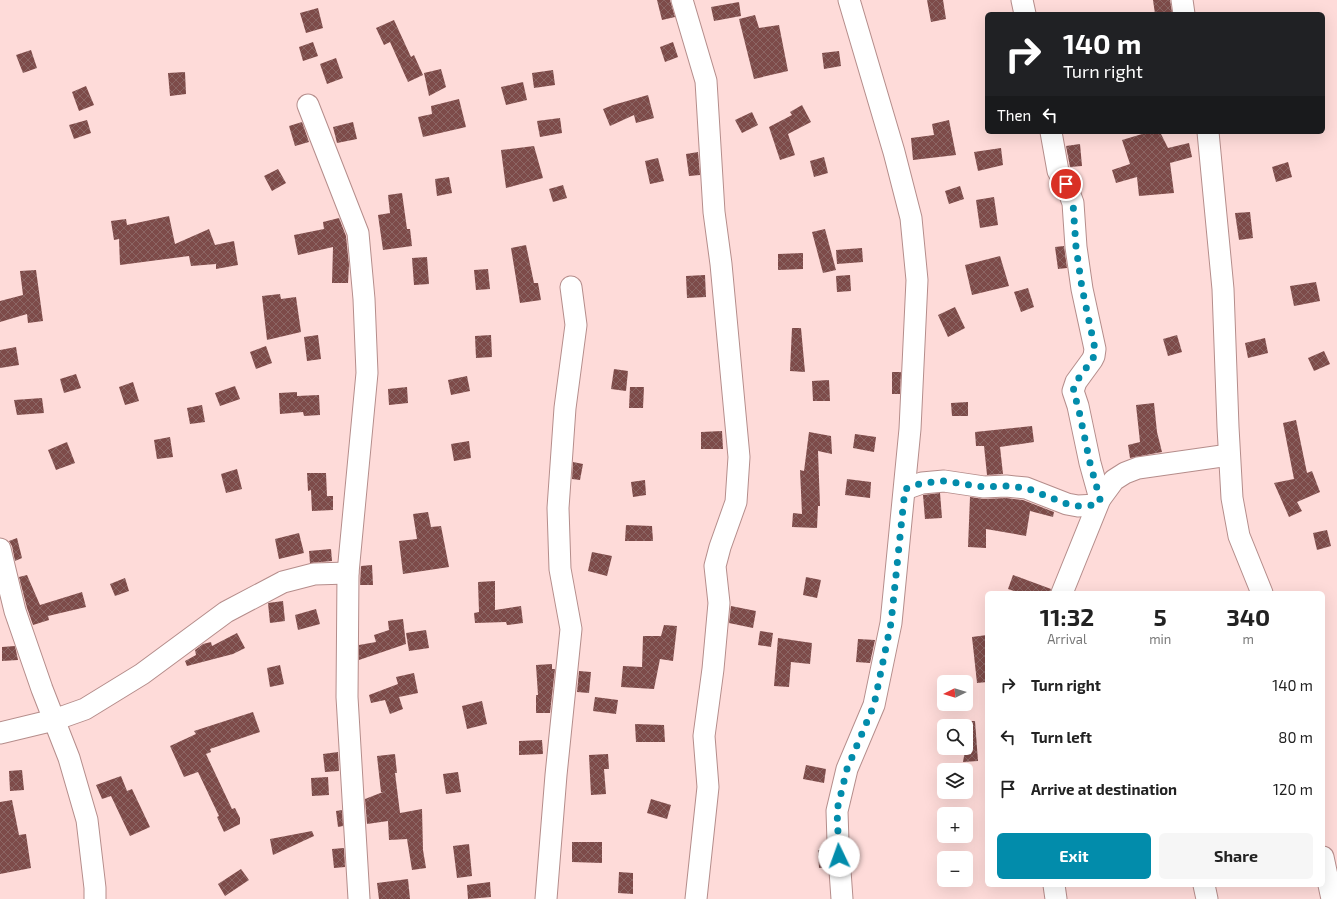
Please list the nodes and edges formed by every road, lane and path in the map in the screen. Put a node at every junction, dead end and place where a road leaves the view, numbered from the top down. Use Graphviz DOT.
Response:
graph roads {
  1 [pos="682,0"];
  2 [pos="849,0"];
  3 [pos="1022,0"];
  4 [pos="1182,0"];
  5 [pos="1025,12"];
  6 [pos="1184,12"];
  7 [pos="308,105"];
  8 [pos="1050,134"];
  9 [pos="1208,134"];
  10 [pos="571,287"];
  11 [pos="1229,455"];
  12 [pos="905,489"];
  13 [pos="1099,502"];
  14 [pos="0,549"];
  15 [pos="348,573"];
  16 [pos="1063,591"];
  17 [pos="1261,591"];
  18 [pos="54,720"];
  19 [pos="0,733"];
  20 [pos="1325,866"];
  21 [pos="1054,887"];
  22 [pos="1204,887"];
  23 [pos="95,899"];
  24 [pos="359,899"];
  25 [pos="546,899"];
  26 [pos="696,899"];
  27 [pos="842,899"];
  28 [pos="1056,899"];
  29 [pos="1207,899"];
  30 [pos="1332,899"];
  1 -- 26 [label="street"];
  2 -- 12 [label="street"];
  3 -- 5 [label="street"];
  4 -- 6 [label="street"];
  7 -- 15 [label="street"];
  8 -- 13 [label="street"];
  9 -- 11 [label="street"];
  10 -- 25 [label="street"];
  11 -- 13 [label="street"];
  11 -- 17 [label="street"];
  12 -- 13 [label="street"];
  12 -- 27 [label="street"];
  13 -- 16 [label="street"];
  14 -- 18 [label="street"];
  15 -- 18 [label="street"];
  15 -- 24 [label="street"];
  18 -- 19 [label="street"];
  18 -- 23 [label="street"];
  20 -- 30 [label="street"];
  21 -- 28 [label="street"];
  22 -- 29 [label="street"];
}
